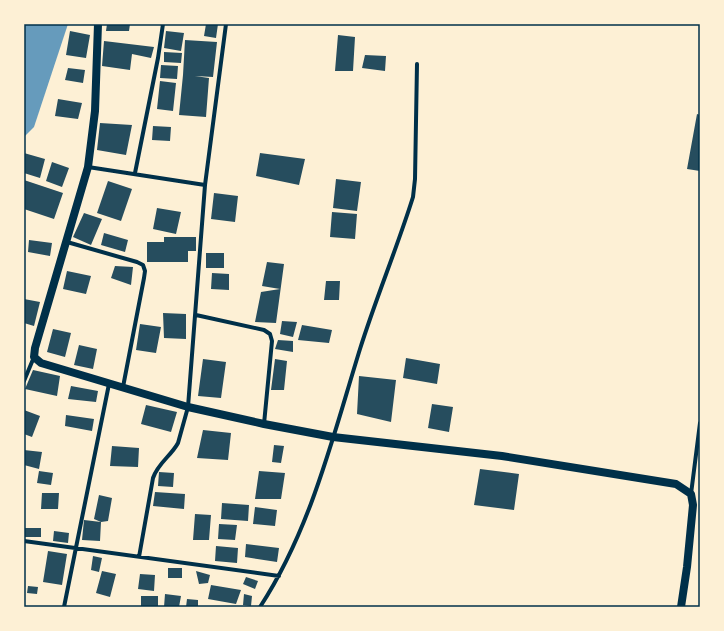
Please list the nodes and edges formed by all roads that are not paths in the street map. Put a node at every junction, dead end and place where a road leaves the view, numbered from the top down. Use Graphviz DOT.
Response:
graph roads {
  1 [pos="98,24"];
  2 [pos="162,24"];
  3 [pos="226,24"];
  4 [pos="417,64"];
  5 [pos="88,167"];
  6 [pos="135,173"];
  7 [pos="205,186"];
  8 [pos="66,242"];
  9 [pos="196,316"];
  10 [pos="34,357"];
  11 [pos="24,381"];
  12 [pos="109,384"];
  13 [pos="123,388"];
  14 [pos="188,407"];
  15 [pos="700,423"];
  16 [pos="264,424"];
  17 [pos="332,437"];
  18 [pos="691,494"];
  19 [pos="24,541"];
  20 [pos="76,548"];
  21 [pos="139,557"];
  22 [pos="279,576"];
  23 [pos="64,607"];
  24 [pos="260,607"];
  25 [pos="681,607"];
  1 -- 5 [label="main road"];
  2 -- 6 [label="street"];
  3 -- 7 [label="street"];
  4 -- 17 [label="street"];
  5 -- 6 [label="street"];
  5 -- 8 [label="main road"];
  6 -- 7 [label="street"];
  7 -- 9 [label="street"];
  8 -- 10 [label="main road"];
  8 -- 13 [label="street"];
  9 -- 14 [label="street"];
  9 -- 16 [label="street"];
  10 -- 11 [label="street"];
  10 -- 12 [label="main road"];
  12 -- 13 [label="main road"];
  12 -- 20 [label="street"];
  13 -- 14 [label="main road"];
  14 -- 16 [label="main road"];
  14 -- 21 [label="street"];
  15 -- 18 [label="street"];
  16 -- 17 [label="main road"];
  17 -- 18 [label="main road"];
  17 -- 22 [label="street"];
  18 -- 25 [label="main road"];
  19 -- 20 [label="street"];
  20 -- 21 [label="street"];
  20 -- 23 [label="street"];
  21 -- 22 [label="street"];
  22 -- 24 [label="street"];
}
